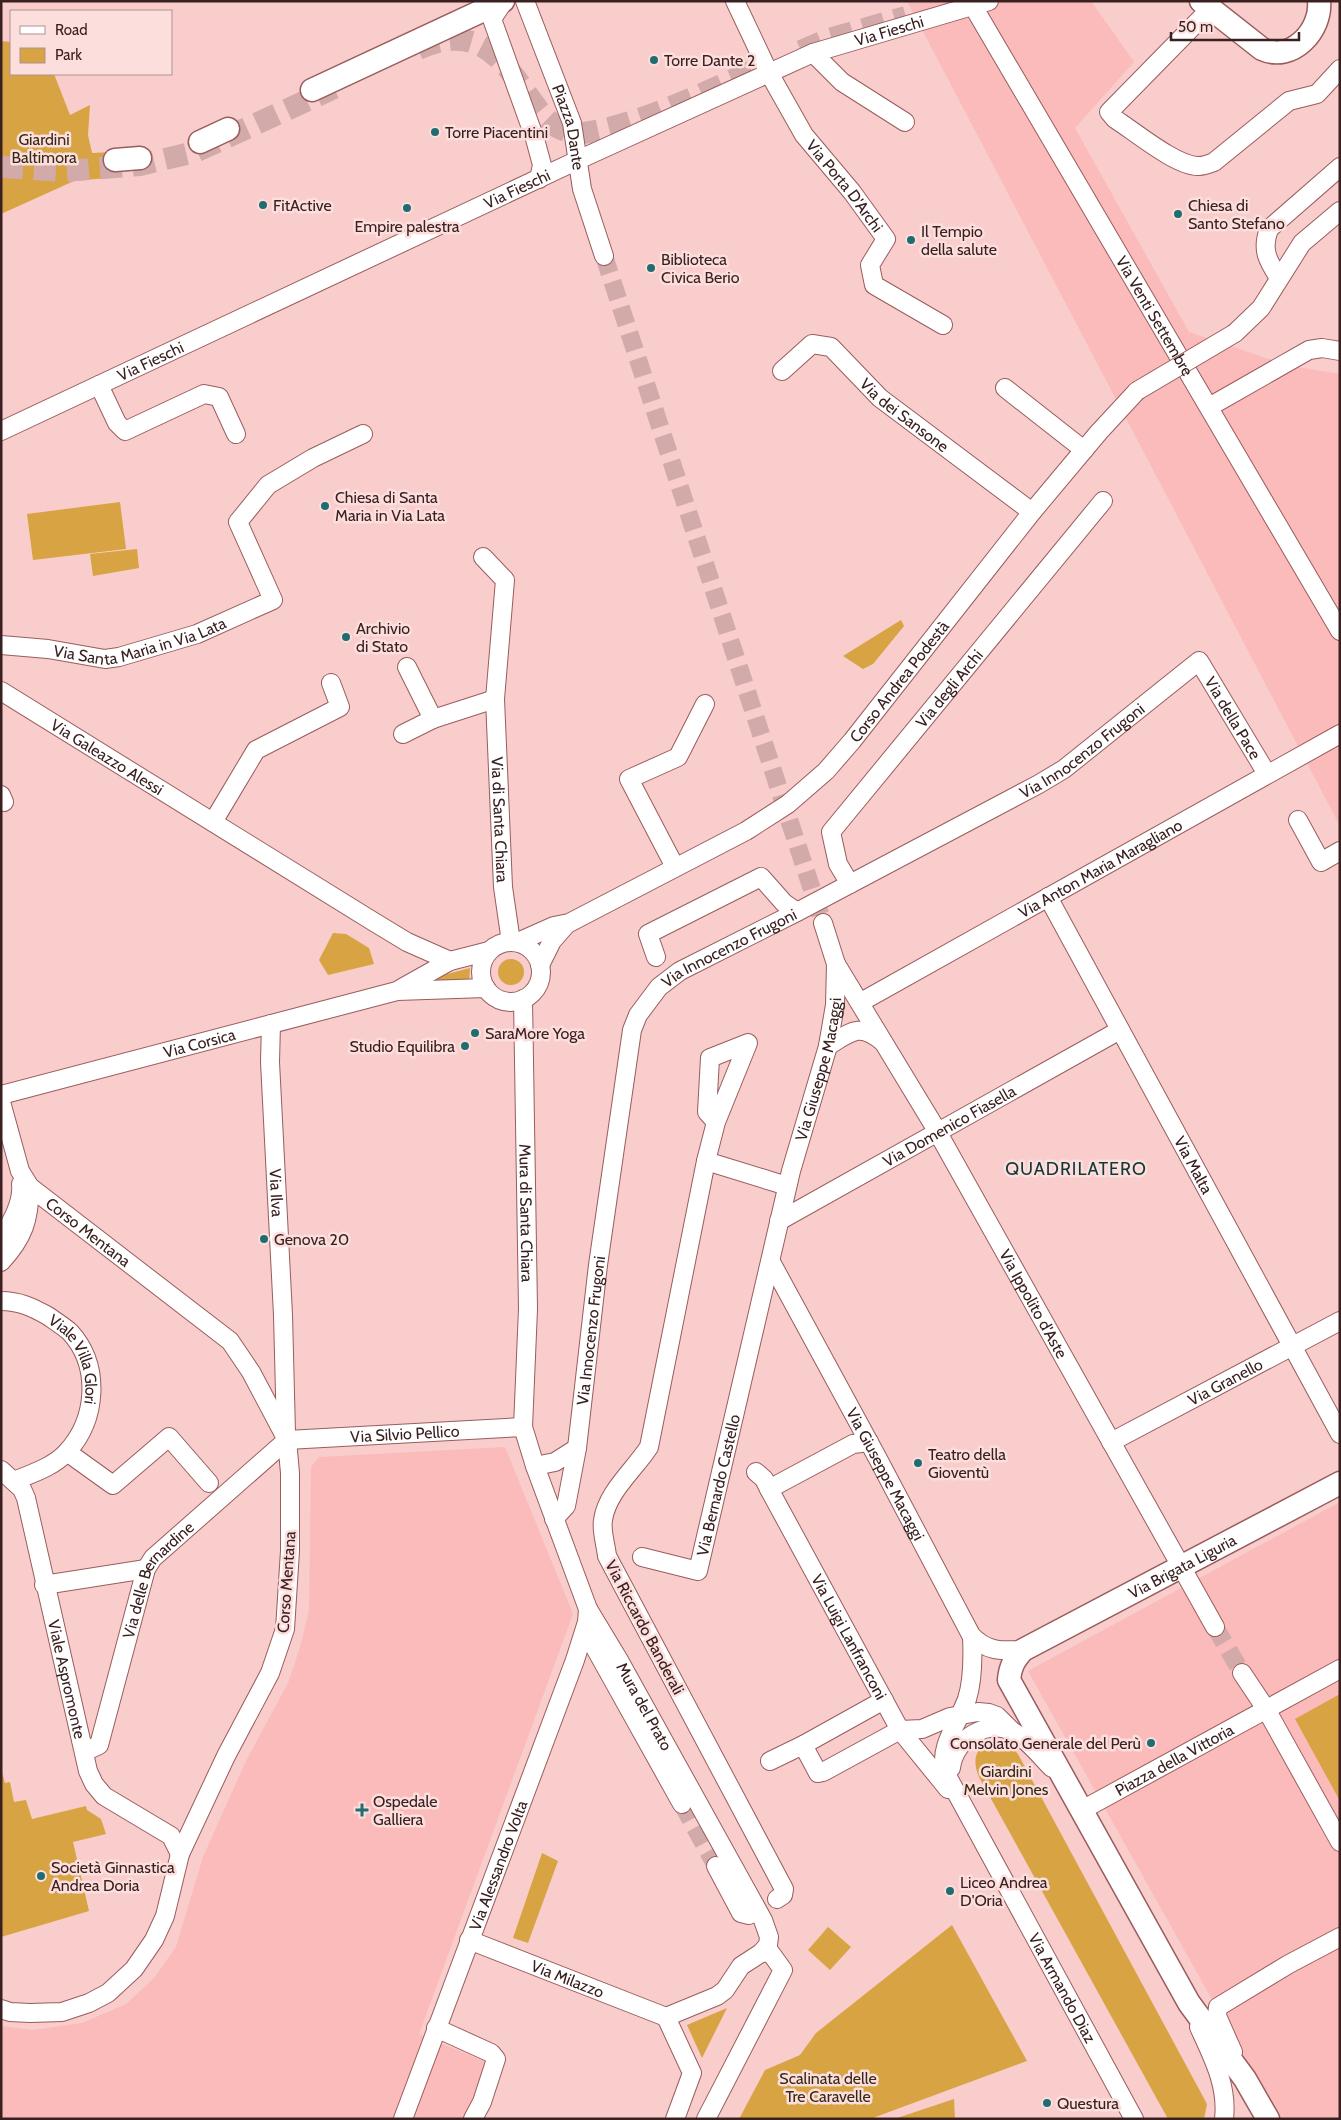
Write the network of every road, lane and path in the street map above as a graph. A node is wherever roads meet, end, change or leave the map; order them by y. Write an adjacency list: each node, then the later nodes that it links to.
1 (503, 1): 10 (main road); 18 (street)
2 (525, 1): 16 (street, Piazza Dante)
3 (735, 1): 9 (street)
4 (1318, 1): 6 (main road)
5 (978, 3): 7 (street, Via Fieschi); 27 (street, Via Venti Settembre)
6 (1206, 5): 8 (street)
7 (813, 53): 9 (street, Via Fieschi); 11 (street)
8 (1340, 69)
9 (769, 73): 16 (street, Via Fieschi); 22 (street, Via Porta D'Archi)
10 (312, 90)
11 (905, 122)
12 (228, 129): 13 (main road)
13 (200, 142)
14 (140, 158): 15 (main road)
15 (115, 160)
16 (578, 160): 18 (street, Via Fieschi); 20 (street, Piazza Dante)
17 (1340, 167): 21 (street)
18 (539, 179): 25 (street, Via Fieschi)
19 (1340, 211): 21 (street, Corso Andrea Podestà)
20 (604, 256)
21 (1279, 278): 31 (street, Corso Andrea Podestà, bridge)
22 (943, 325)
23 (1340, 351): 27 (street)
24 (782, 371): 33 (street, Via dei Sansone)
25 (99, 385): 28 (street, Via Fieschi); 29 (street, Via Fieschi)
26 (1005, 388): 31 (street)
27 (1209, 407): 35 (street, Via Venti Settembre)
28 (1, 431)
29 (236, 434)
30 (364, 434): 36 (street, Via Santa Maria in Via Lata)
31 (1084, 450): 33 (street, Corso Andrea Podestà)
32 (1103, 501): 51 (street, Via degli Archi)
33 (1032, 512): 50 (street, Corso Andrea Podestà)
34 (483, 557): 41 (street, Via di Santa Chiara)
35 (1340, 631)
36 (1, 645)
37 (1199, 661): 46 (street, Via della Pace); 51 (street, Via Innocenzo Frugoni)
38 (406, 667): 43 (street)
39 (331, 683): 48 (street)
40 (1, 691): 48 (street, Via Galeazzo Alessi)
41 (495, 699): 43 (street); 56 (street, Via di Santa Chiara)
42 (704, 704): 50 (street)
43 (432, 719): 44 (street)
44 (403, 734)
45 (1340, 734): 46 (street, Via Anton Maria Maragliano)
46 (1267, 774): 52 (street, Via Anton Maria Maragliano)
47 (1298, 820): 49 (street)
48 (213, 822): 59 (street, Via Galeazzo Alessi)
49 (1340, 851)
50 (675, 867): 55 (street, Corso Andrea Podestà)
51 (850, 884): 53 (street, Via Innocenzo Frugoni)
52 (1048, 897): 65 (street, Via Anton Maria Maragliano); 67 (street, Via Malta)
53 (797, 912): 58 (street); 96 (street, Via Innocenzo Frugoni)
54 (823, 923): 60 (street, Via Ippolito d'Aste)
55 (566, 925): 56 (street, Corso Andrea Podestà); 61 (street, Corso Andrea Podestà)
56 (515, 942): 57 (street); 61 (street)
57 (489, 951): 59 (street); 62 (street)
58 (656, 957)
59 (450, 960): 63 (street)
60 (836, 964): 65 (street, Via Ippolito d'Aste); 69 (street, Via Giuseppe Macaggi)
61 (540, 966): 64 (street)
62 (486, 988): 63 (street); 64 (street)
63 (397, 991): 66 (street, Via Corsica)
64 (523, 999): 91 (street, Mura di Santa Chiara)
65 (861, 1002): 68 (street, Via Ippolito d'Aste)
66 (271, 1024): 70 (street, Via Corsica); 89 (street, Via Ilva)
67 (1120, 1030): 73 (street, Via Domenico Fiasella); 88 (street, Via Malta)
68 (886, 1043): 69 (street, Via Ippolito d'Aste); 73 (street, Via Ippolito d'Aste)
69 (828, 1046): 77 (street, Via Giuseppe Macaggi)
70 (1, 1095)
71 (1, 1102): 74 (street)
72 (716, 1122): 75 (street)
73 (938, 1132): 79 (street, Via Domenico Fiasella); 95 (street, Via Ippolito d'Aste)
74 (8, 1156): 76 (street)
75 (706, 1161): 77 (street); 131 (street, Via Riccardo Banderali)
76 (20, 1170): 78 (street); 80 (street)
77 (788, 1186): 79 (street, Via Giuseppe Macaggi)
78 (30, 1188): 81 (street); 90 (street, Corso Mentana)
79 (779, 1221): 82 (street, Via Giuseppe Macaggi)
80 (1, 1239)
81 (1, 1262)
82 (770, 1262): 84 (street, Via Giuseppe Macaggi); 85 (street, Via Giuseppe Macaggi)
83 (1, 1300): 97 (street, Viale Villa Glori)
84 (797, 1312): 85 (street); 94 (street, Via Giuseppe Macaggi)
85 (756, 1318): 87 (street, Via Giuseppe Macaggi)
86 (1340, 1321): 88 (street, Via Granello)
87 (750, 1343): 105 (street, Via Bernardo Castello)
88 (1292, 1346): 92 (street, Via Malta); 95 (street, Via Granello)
89 (284, 1362): 90 (street); 93 (street, Via Ilva)
90 (257, 1385): 93 (street, Corso Mentana)
91 (523, 1427): 93 (street, Via Silvio Pellico); 98 (street, Mura del Prato)
92 (1340, 1434)
93 (287, 1440): 106 (street, Via delle Bernardine); 129 (street, Corso Mentana)
94 (869, 1442): 103 (street); 112 (street, Via Giuseppe Macaggi)
95 (1111, 1442): 107 (street, Via Ippolito d'Aste)
96 (577, 1448): 98 (street); 104 (street, Via Innocenzo Frugoni)
97 (67, 1452): 100 (street, Viale Villa Glori); 101 (street)
98 (535, 1466): 104 (street, Mura del Prato)
99 (756, 1472): 103 (street, Via Luigi Lanfranconi)
100 (8, 1476): 108 (street, Viale Aspromonte)
101 (209, 1483)
102 (1340, 1483): 107 (main road, Via Brigata Liguria)
103 (769, 1489): 116 (street, Via Luigi Lanfranconi)
104 (554, 1519): 109 (street, Mura del Prato)
105 (642, 1557)
106 (149, 1564): 108 (street); 122 (street, Via delle Bernardine)
107 (1180, 1566): 110 (street); 113 (main road, Via Brigata Liguria)
108 (50, 1581): 122 (street, Viale Aspromonte)
109 (588, 1609): 111 (street, Via Alessandro Volta); 135 (street, Mura del Prato)
110 (1215, 1627)
111 (584, 1630): 125 (street); 134 (street, Via Alessandro Volta)
112 (972, 1637): 113 (street, Via Brigata Liguria); 118 (street, Via Armando Diaz)
113 (1023, 1650): 124 (main road, Via Brigata Liguria)
114 (1340, 1669): 117 (street, Piazza della Vittoria)
115 (1242, 1673): 117 (street)
116 (887, 1705): 119 (street, Via Luigi Lanfranconi); 121 (street)
117 (1266, 1709): 127 (street, Piazza della Vittoria); 128 (street)
118 (959, 1715): 119 (street); 120 (street); 126 (street, Via Armando Diaz)
119 (900, 1730): 121 (street); 126 (street, Via Armando Diaz)
120 (1014, 1733): 124 (street); 126 (street, Via Armando Diaz)
121 (804, 1744): 123 (street)
122 (91, 1749): 129 (street, Viale Aspromonte)
123 (770, 1761)
124 (1065, 1781): 127 (main road)
125 (682, 1804)
126 (961, 1804): 145 (street, Via Armando Diaz)
127 (1082, 1810): 136 (main road)
128 (1340, 1842)
129 (180, 1854): 137 (street, Corso Mentana)
130 (716, 1866): 132 (street)
131 (777, 1899)
132 (749, 1915)
133 (1340, 1937): 140 (street)
134 (469, 1940): 138 (street, Via Milazzo); 139 (street, Via Alessandro Volta)
135 (761, 1953): 138 (street); 144 (street)
136 (1189, 2003): 140 (main road); 146 (street)
137 (1, 2009)
138 (666, 2017): 143 (street)
139 (436, 2028): 141 (street, Via Alessandro Volta); 142 (street)
140 (1245, 2080): 147 (main road)
141 (403, 2119)
142 (473, 2119)
143 (675, 2119)
144 (706, 2119)
145 (1134, 2119)
146 (1224, 2119)
147 (1268, 2119)

